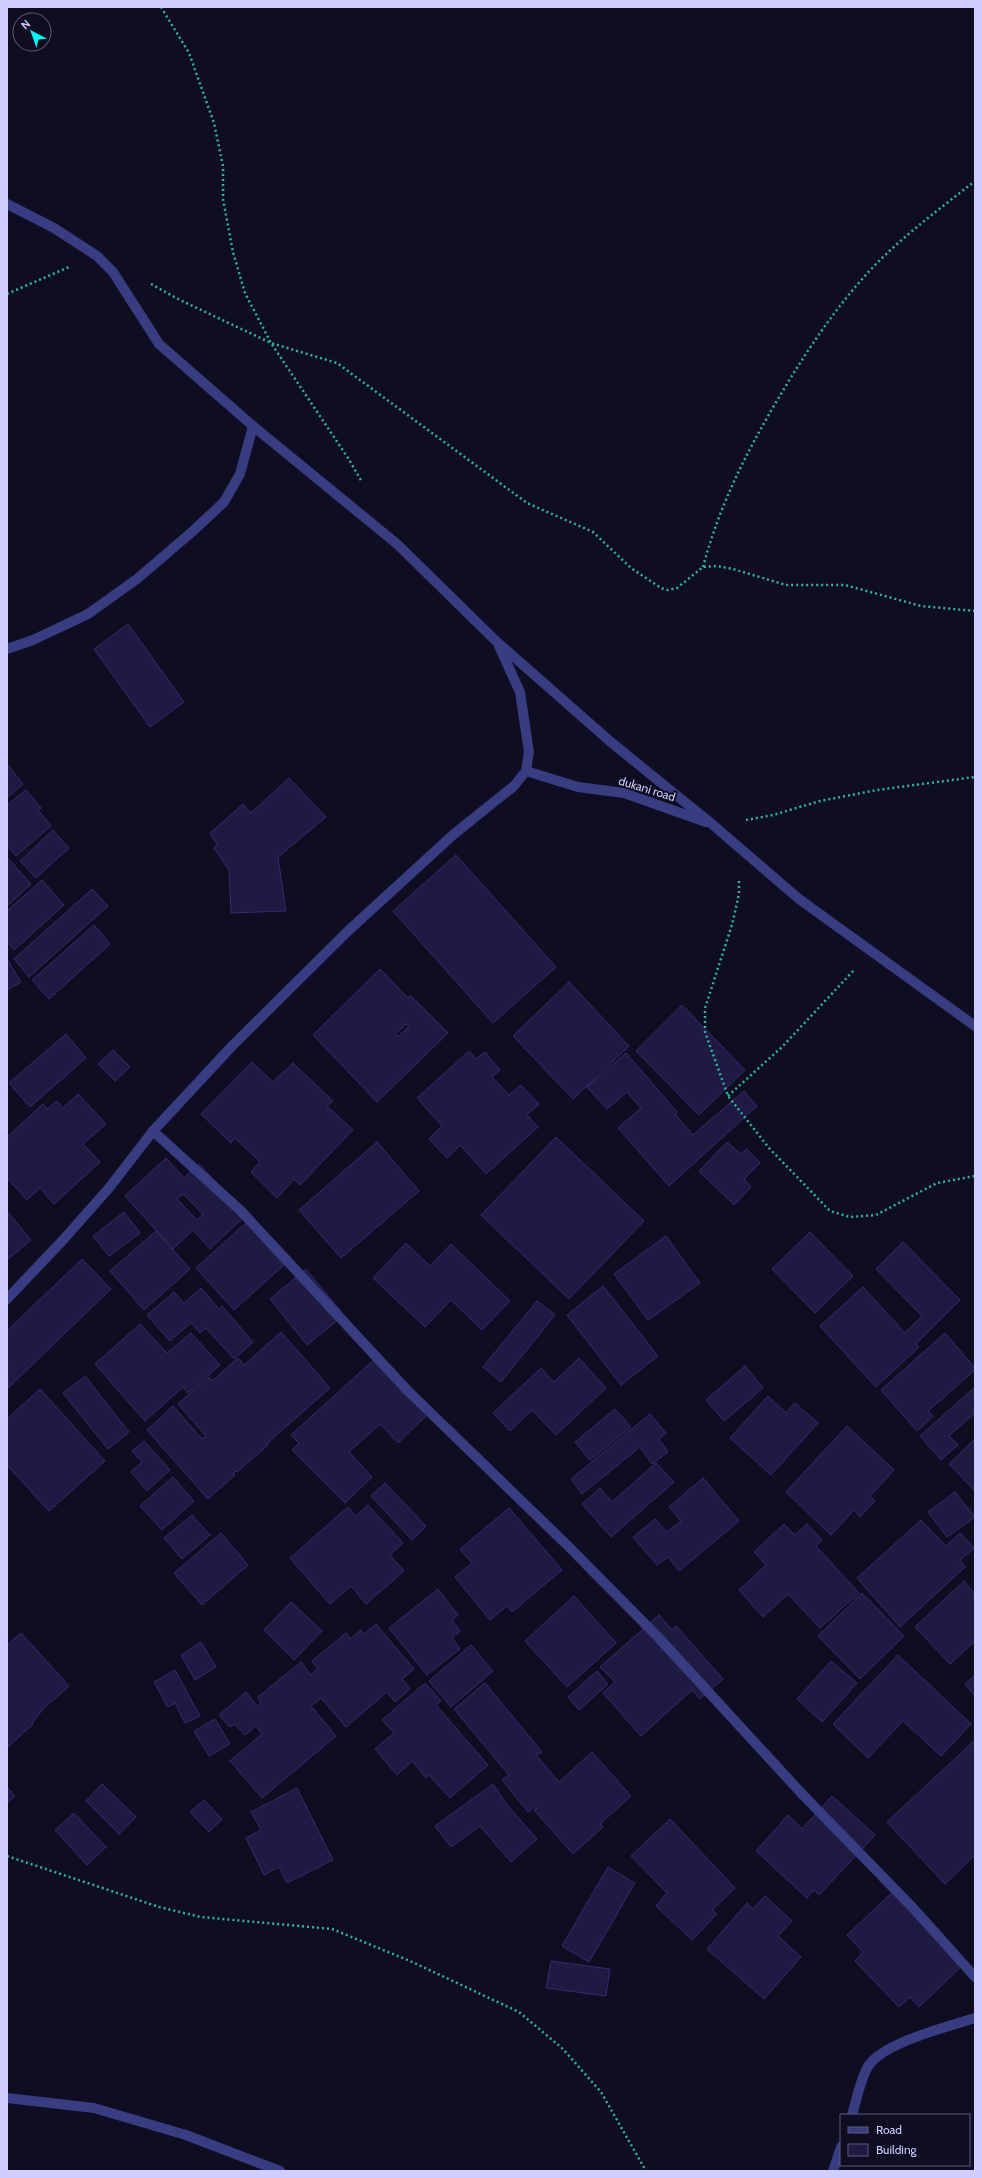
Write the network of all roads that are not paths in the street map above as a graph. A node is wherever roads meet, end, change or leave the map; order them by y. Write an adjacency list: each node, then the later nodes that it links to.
1 (7, 204): 2 (street)
2 (253, 426): 3 (street); 4 (street)
3 (497, 642): 5 (street); 6 (street)
4 (7, 649)
5 (526, 771): 6 (street, dukani road); 8 (street)
6 (713, 825): 7 (street)
7 (975, 1026)
8 (153, 1132): 9 (street); 10 (street)
9 (7, 1299)
10 (975, 1977)
11 (975, 2018): 13 (street)
12 (7, 2098): 15 (street)
13 (852, 2114)
14 (840, 2150): 16 (street)
15 (280, 2171)
16 (833, 2171)

